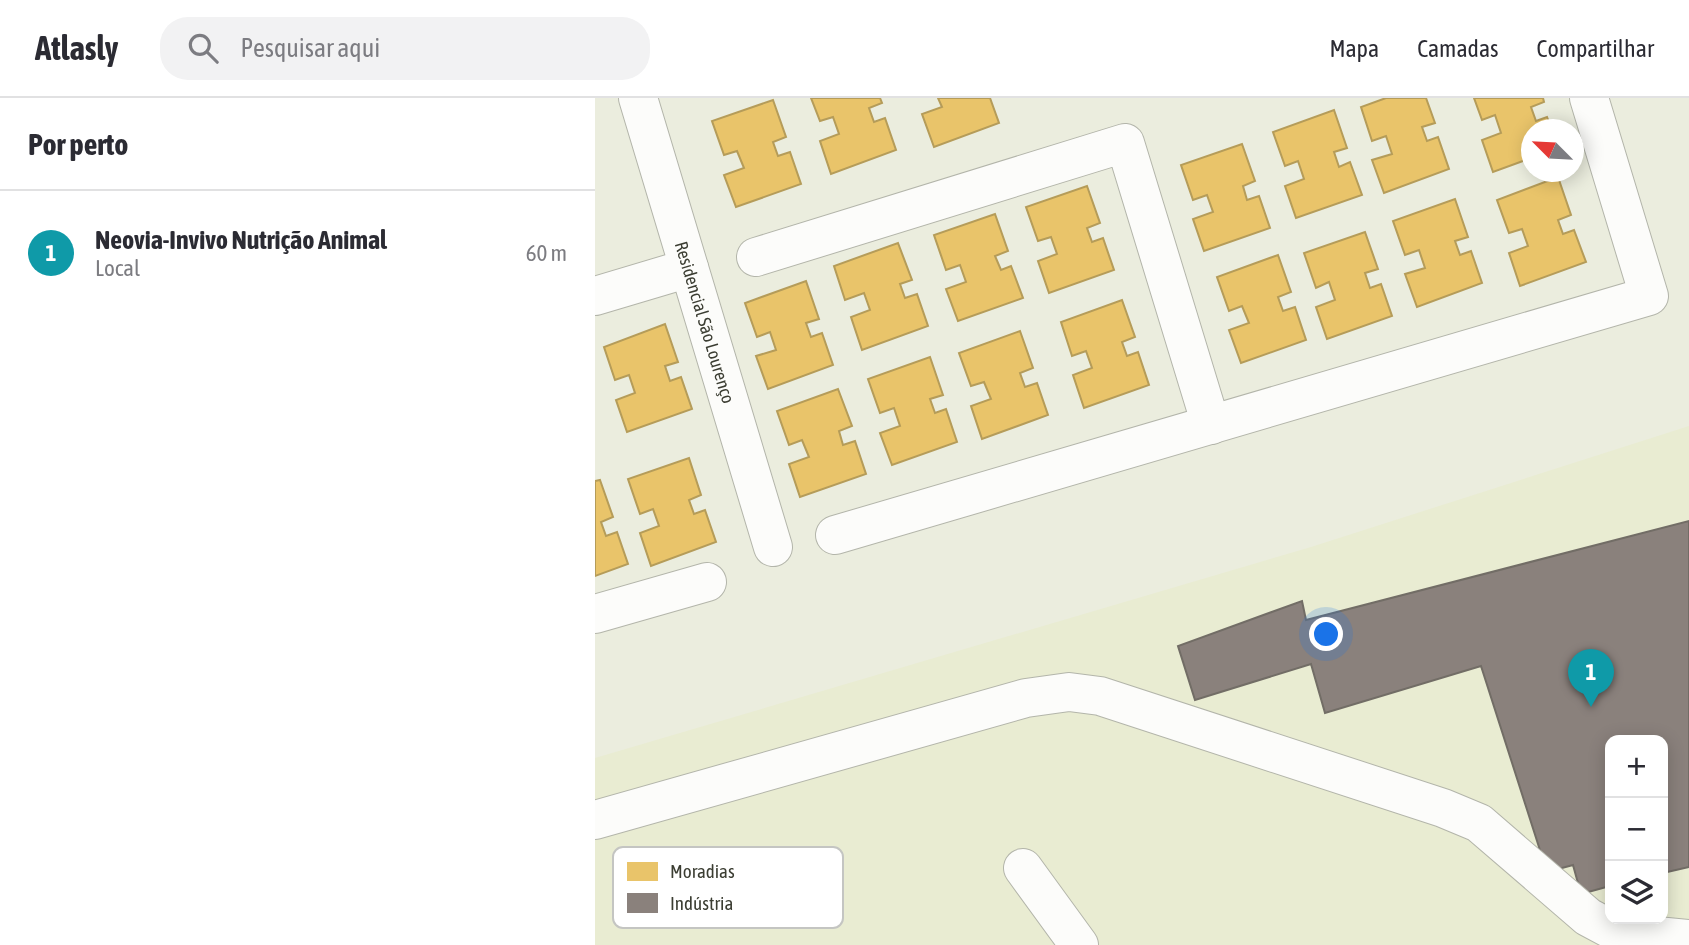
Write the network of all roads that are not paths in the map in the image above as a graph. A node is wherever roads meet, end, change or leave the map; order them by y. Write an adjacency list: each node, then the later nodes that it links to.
1 (638, 98): 4 (street, Residencial São Lourenço)
2 (1589, 98): 6 (street)
3 (756, 257): 6 (street)
4 (689, 268): 5 (street); 8 (street, Residencial São Lourenço)
5 (595, 296)
6 (1211, 425): 7 (street)
7 (835, 536)
8 (773, 547)
9 (707, 582): 10 (street)
10 (595, 614)
11 (595, 820): 13 (street)
12 (1023, 868): 14 (street)
13 (1689, 939)
14 (1079, 945)

